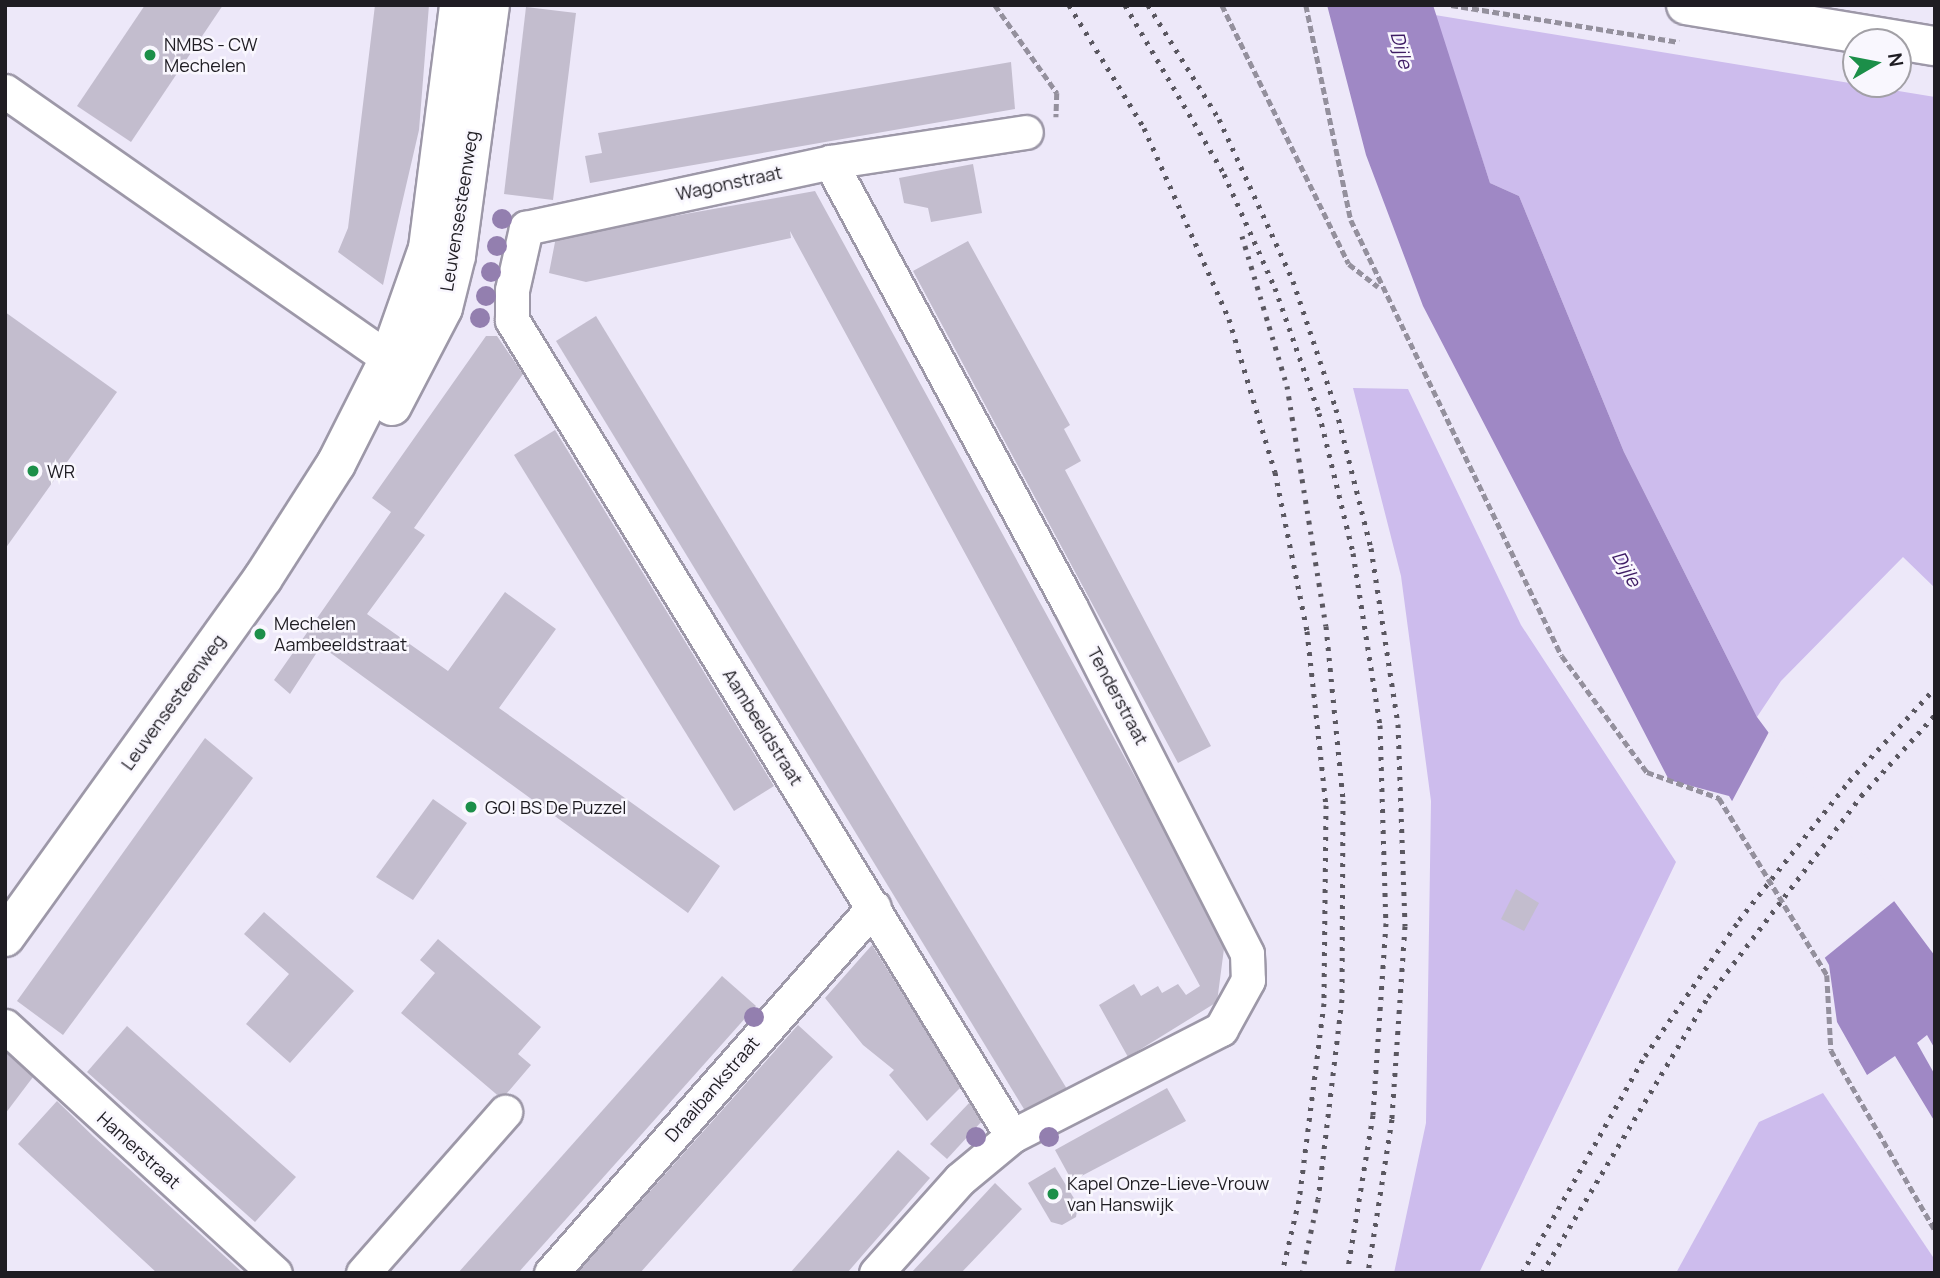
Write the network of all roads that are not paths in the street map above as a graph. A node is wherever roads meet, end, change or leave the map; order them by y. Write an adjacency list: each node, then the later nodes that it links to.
1 (459, 5): 9 (main road, Leuvensesteenweg)
2 (489, 5): 10 (main road, Leuvensesteenweg)
3 (1686, 5): 4 (main road)
4 (1935, 46)
5 (5, 90): 9 (street)
6 (1026, 132): 7 (street, Wagonstraat)
7 (830, 162): 8 (street, Wagonstraat); 15 (street, Tenderstraat)
8 (512, 320): 11 (street, Aambeeldstraat)
9 (390, 359): 10 (main road, Leuvensesteenweg)
10 (336, 464): 12 (main road, Leuvensesteenweg)
11 (874, 907): 15 (street, Aambeeldstraat); 18 (street, Draaibankstraat)
12 (5, 937)
13 (5, 1026): 16 (street, Hamerstraat)
14 (505, 1112): 17 (street)
15 (1012, 1136): 19 (street, Tenderstraat)
16 (275, 1273)
17 (363, 1273)
18 (551, 1273)
19 (876, 1273)

